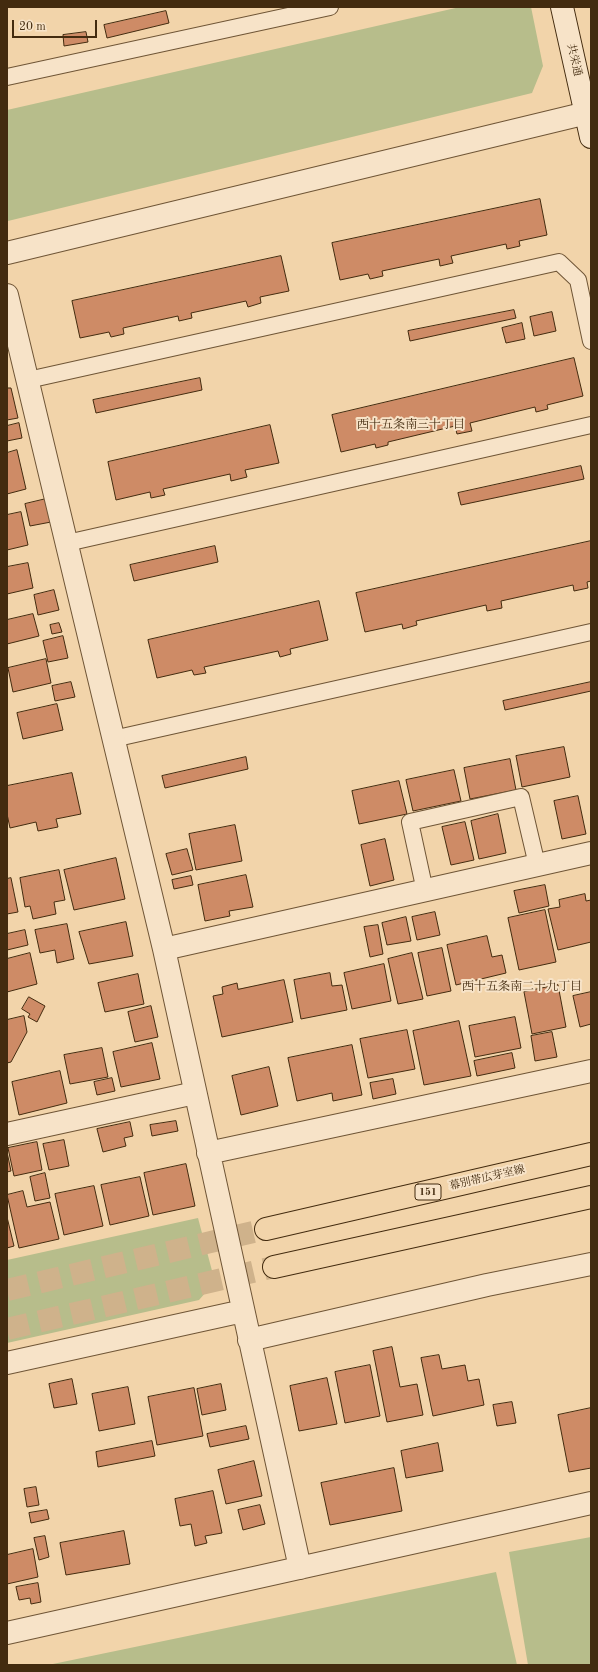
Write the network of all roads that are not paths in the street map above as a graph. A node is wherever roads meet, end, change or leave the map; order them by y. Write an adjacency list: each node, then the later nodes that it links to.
1 (330, 7): 3 (lane)
2 (562, 7): 4 (street, 共栄通)
3 (7, 78)
4 (588, 112): 5 (street, 共栄通); 6 (street)
5 (591, 137)
6 (7, 253)
7 (7, 295): 9 (street)
8 (591, 341): 9 (lane)
9 (28, 380): 11 (street)
10 (591, 426): 11 (lane)
11 (67, 543): 13 (street)
12 (591, 632): 13 (lane)
13 (113, 739): 17 (street)
14 (591, 853): 15 (street)
15 (537, 866): 16 (street); 16 (lane)
16 (425, 891): 17 (street)
17 (164, 949): 19 (street)
18 (591, 1071): 21 (street)
19 (195, 1093): 20 (street); 21 (street)
20 (7, 1134)
21 (208, 1153): 27 (street)
22 (591, 1154): 24 (main road, 幕別帯広芽室線 / 151)
23 (591, 1197): 26 (main road)
24 (266, 1229)
25 (591, 1264): 28 (street)
26 (274, 1267)
27 (243, 1311): 28 (street); 29 (street)
28 (249, 1340): 31 (street)
29 (7, 1363)
30 (591, 1503): 31 (street)
31 (300, 1568): 32 (street)
32 (7, 1633)

